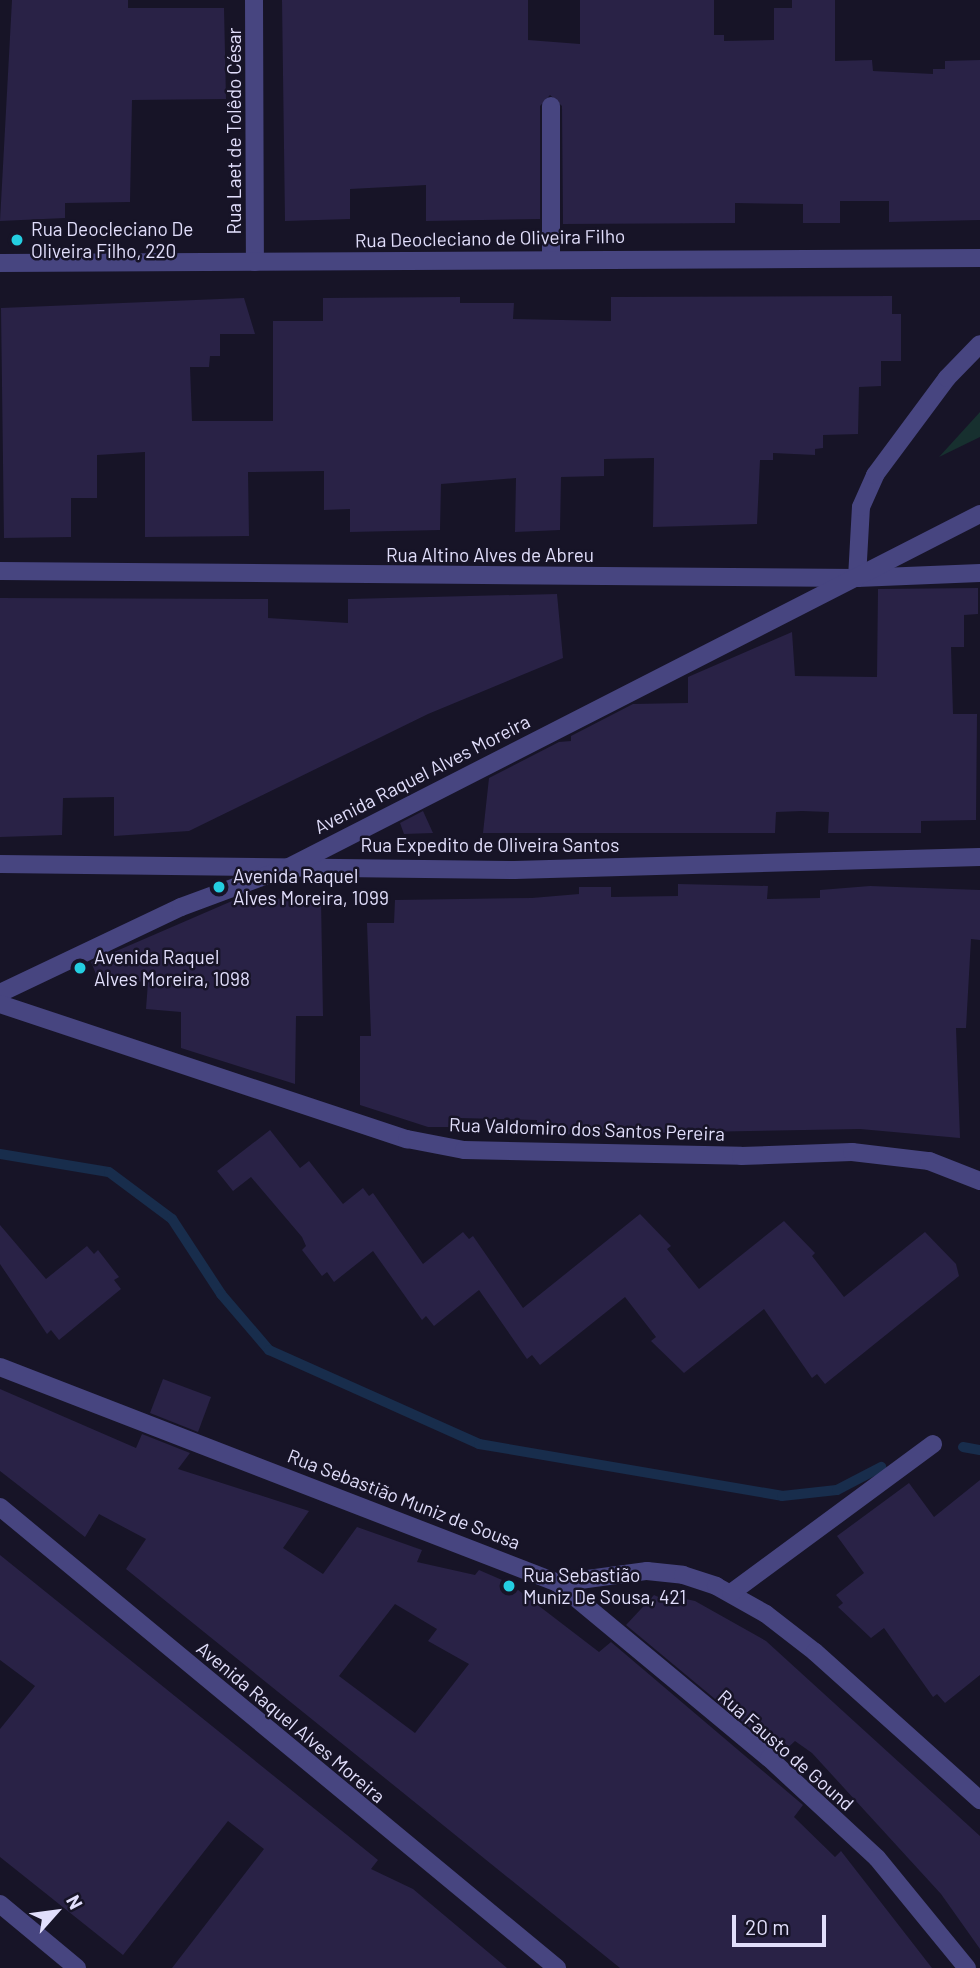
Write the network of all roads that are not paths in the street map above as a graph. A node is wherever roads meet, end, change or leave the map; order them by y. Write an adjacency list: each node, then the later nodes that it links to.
1 (254, 0): 6 (street, Rua Laet de Tolêdo César)
2 (551, 106): 3 (street)
3 (551, 257): 4 (street, Rua Deocleciano de Oliveira Filho); 6 (street, Rua Deocleciano de Oliveira Filho)
4 (980, 258)
5 (0, 262): 6 (street, Rua Deocleciano de Oliveira Filho)
6 (255, 262)
7 (980, 344): 11 (street)
8 (980, 514): 11 (street, Avenida Raquel Alves Moreira)
9 (0, 571): 11 (street, Rua Altino Alves de Abreu)
10 (980, 573): 11 (street, Rua Altino Alves de Abreu)
11 (857, 578): 14 (street, Avenida Raquel Alves Moreira)
12 (980, 857): 14 (street, Rua Expedito de Oliveira Santos)
13 (0, 864): 14 (street, Rua Expedito de Oliveira Santos)
14 (289, 867): 15 (street, Avenida Raquel Alves Moreira)
15 (0, 993)
16 (0, 1004): 17 (street, Rua Valdomiro dos Santos Pereira)
17 (980, 1181)
18 (0, 1367): 21 (street, Rua Sebastião Muniz de Sousa)
19 (933, 1444): 22 (street)
20 (0, 1507): 26 (street, Avenida Raquel Alves Moreira)
21 (558, 1583): 22 (street, Rua Sebastião Muniz de Sousa); 27 (street, Rua Fausto de Gound)
22 (731, 1593): 23 (street, Rua Sebastião Muniz de Sousa)
23 (980, 1800)
24 (0, 1905): 25 (street)
25 (77, 1968)
26 (557, 1968)
27 (967, 1968)

